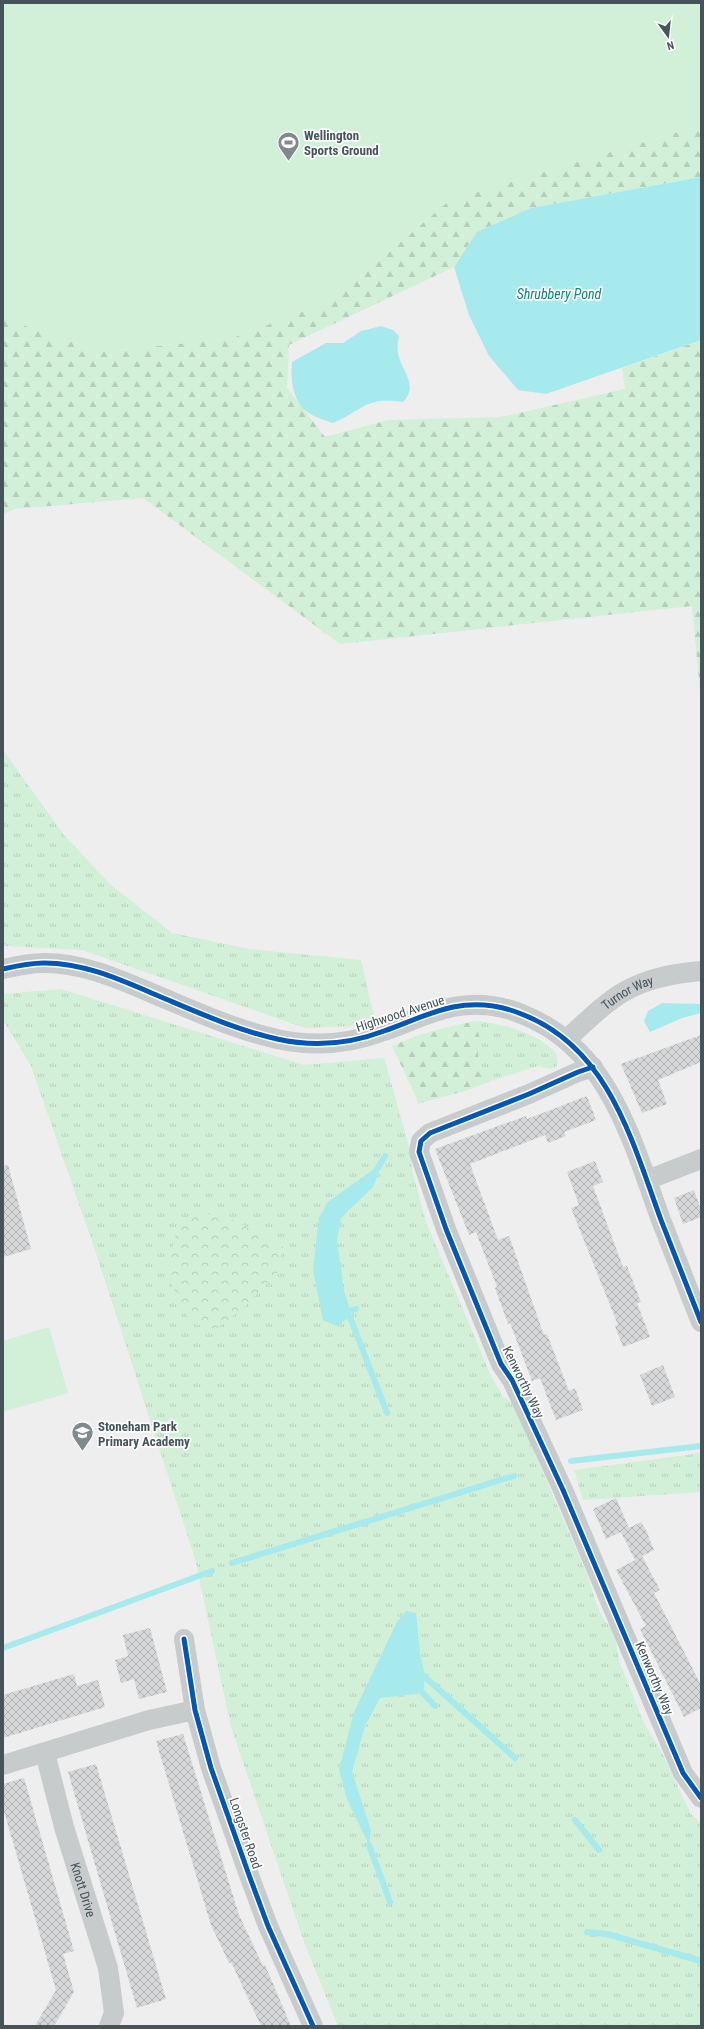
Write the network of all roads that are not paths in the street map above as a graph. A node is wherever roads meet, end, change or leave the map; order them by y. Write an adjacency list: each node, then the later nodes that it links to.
1 (3, 969): 3 (street, Highwood Avenue)
2 (701, 971): 3 (street, Turnor Way)
3 (567, 1040): 4 (street, Highwood Avenue)
4 (593, 1067): 6 (street, Highwood Avenue); 12 (street, Kenworthy Way)
5 (701, 1159): 6 (street)
6 (647, 1180): 7 (street, Highwood Avenue)
7 (701, 1322)
8 (184, 1639): 9 (street, Longster Road)
9 (195, 1710): 10 (street); 14 (street, Longster Road)
10 (45, 1752): 11 (street); 13 (street, Knott Drive)
11 (3, 1764)
12 (701, 1798)
13 (109, 2026)
14 (313, 2026)

